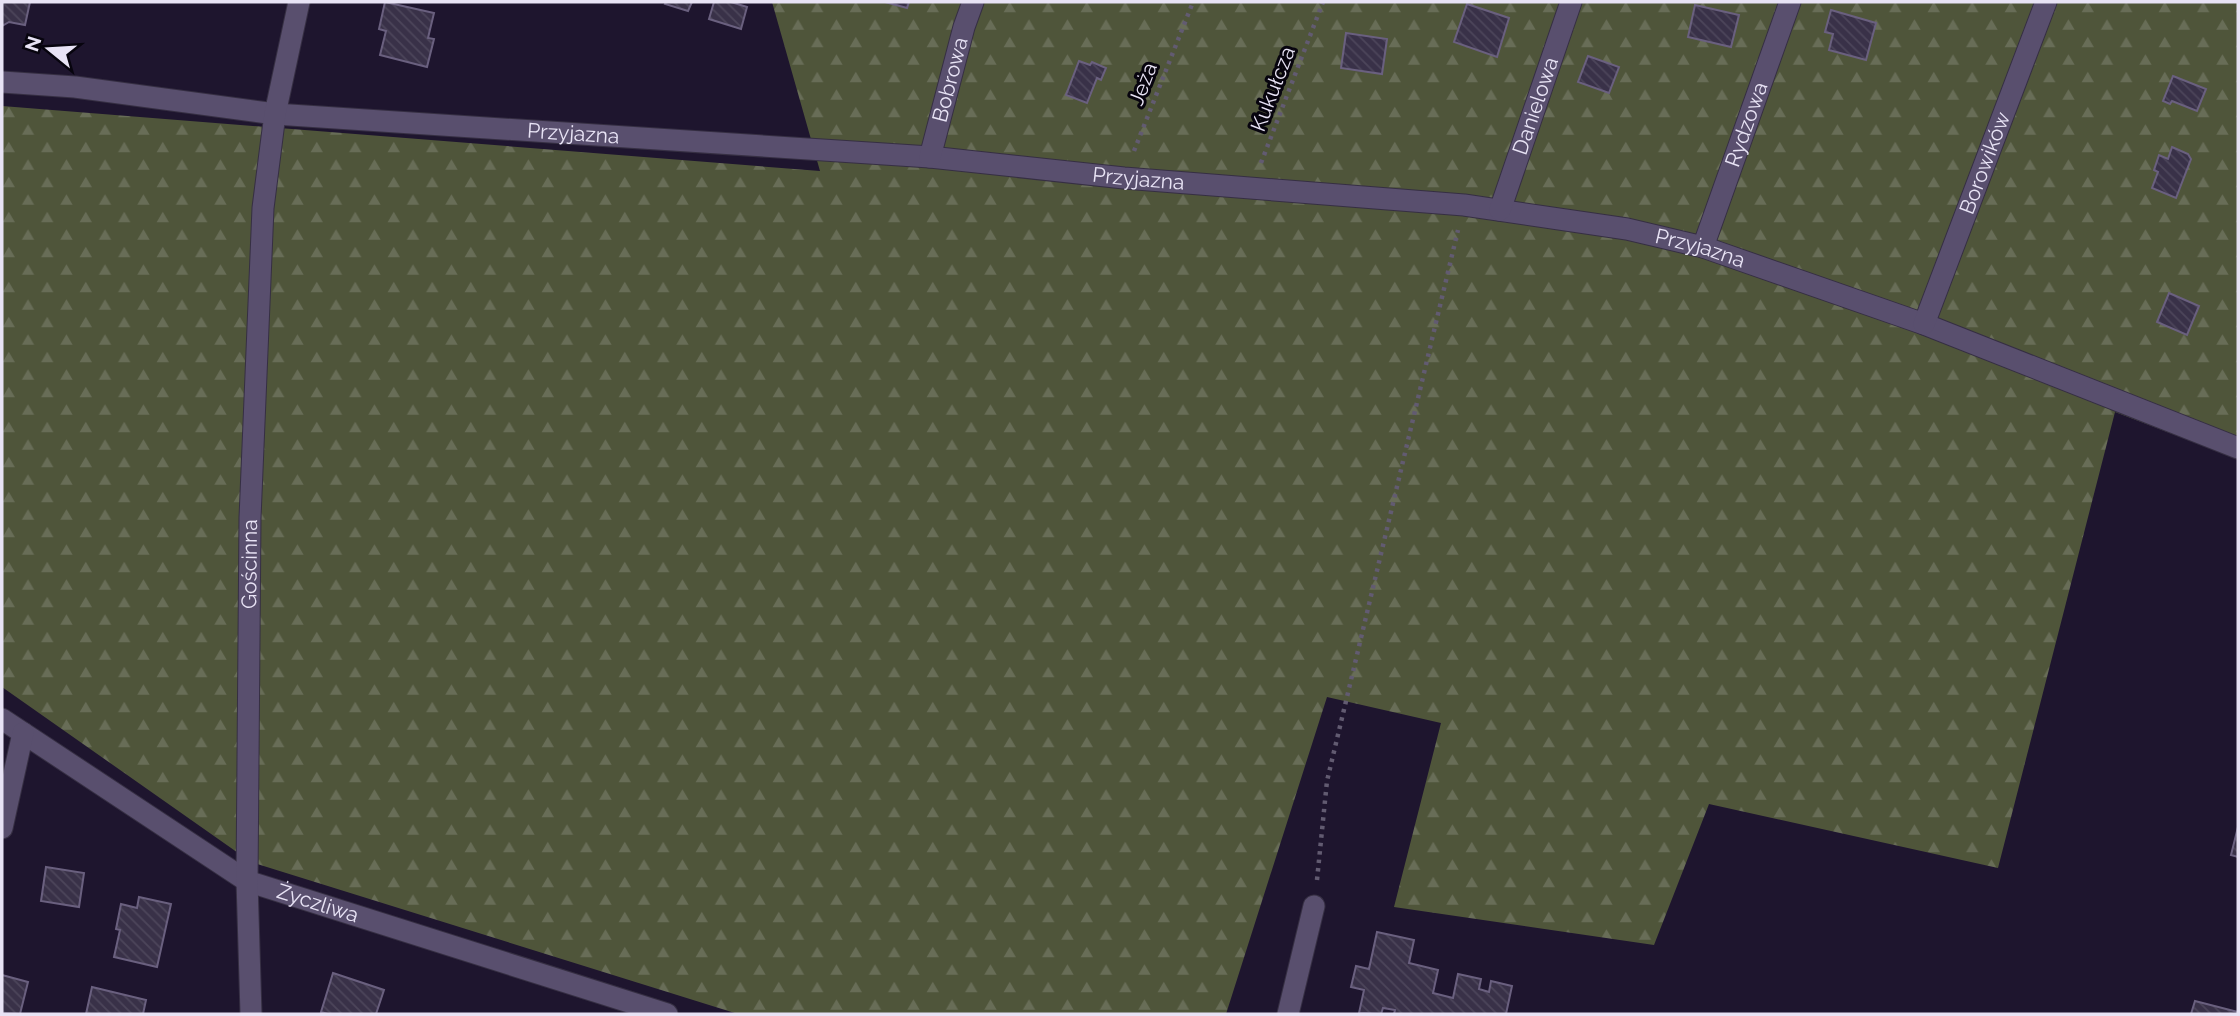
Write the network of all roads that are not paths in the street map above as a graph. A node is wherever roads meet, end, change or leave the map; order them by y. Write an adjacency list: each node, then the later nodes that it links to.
1 (299, 2): 7 (street, Gościnna)
2 (973, 2): 8 (street, Bobrowa)
3 (1571, 2): 9 (street, Danielowa)
4 (1790, 2): 10 (street, Rydzowa)
5 (2046, 2): 11 (street, Borowików)
6 (2, 82): 7 (street, Przyjazna)
7 (275, 114): 8 (street, Przyjazna); 16 (street, Gościnna)
8 (930, 157): 9 (street, Przyjazna)
9 (1500, 210): 10 (street, Przyjazna)
10 (1703, 247): 11 (street, Przyjazna)
11 (1924, 324): 12 (street, Przyjazna)
12 (2238, 448)
13 (2, 719): 14 (street, Życzliwa)
14 (23, 733): 15 (street); 16 (street, Życzliwa)
15 (2, 828)
16 (247, 881): 18 (street, Gościnna); 19 (street, Życzliwa)
17 (1314, 906): 20 (street)
18 (251, 1014)
19 (667, 1014)
20 (1288, 1014)

